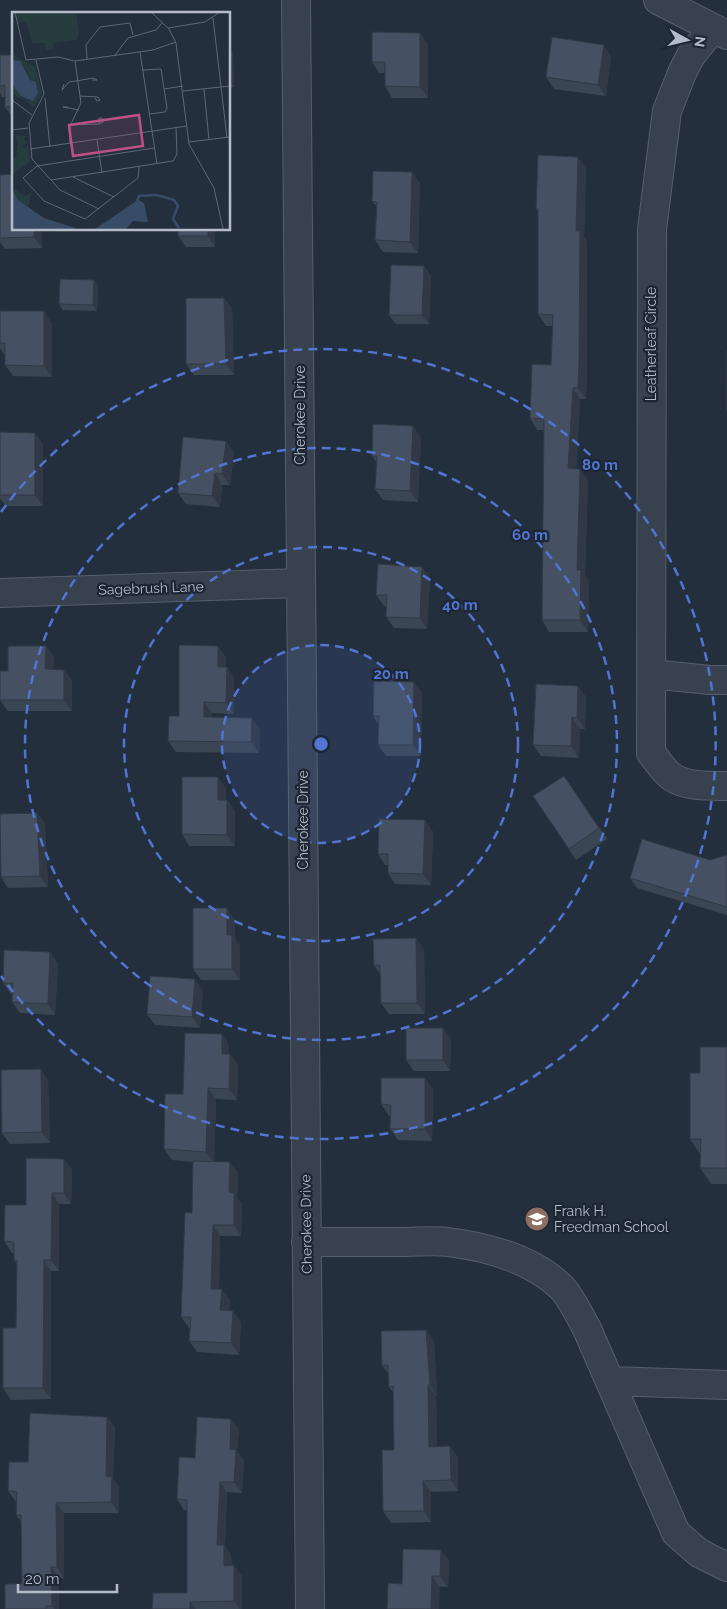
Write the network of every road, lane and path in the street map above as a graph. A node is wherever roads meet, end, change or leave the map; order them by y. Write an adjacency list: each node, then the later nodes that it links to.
1 (296, 0): 4 (street, Cherokee Drive)
2 (658, 0): 3 (street)
3 (720, 31): 6 (street, Leatherleaf Circle)
4 (301, 583): 5 (street, Sagebrush Lane); 9 (street, Cherokee Drive)
5 (0, 593)
6 (651, 674): 7 (street); 8 (street, Leatherleaf Circle)
7 (727, 680)
8 (727, 786)
9 (306, 1242): 10 (street); 13 (street, Cherokee Drive)
10 (610, 1381): 11 (street); 12 (street)
11 (727, 1385)
12 (727, 1567)
13 (310, 1609)

